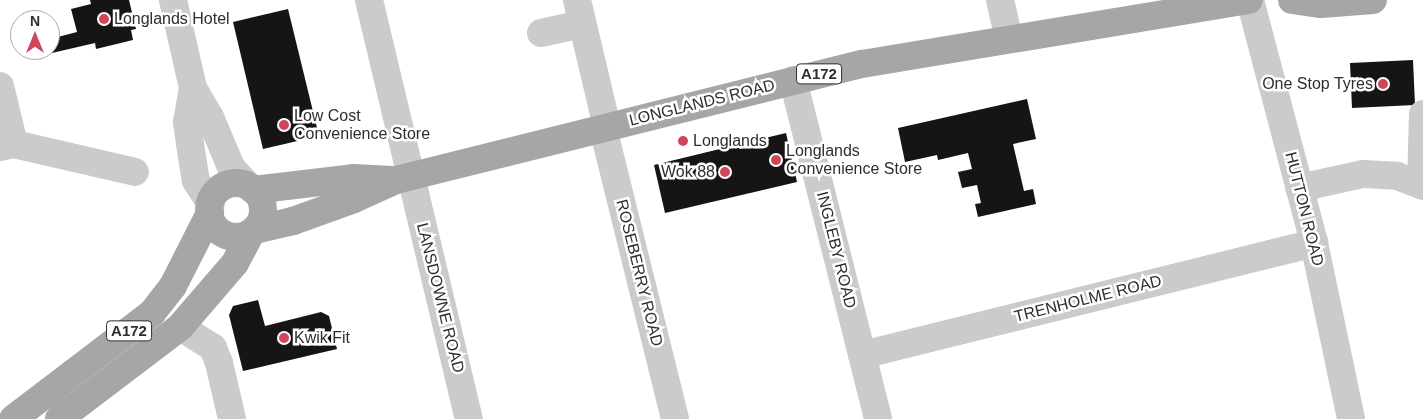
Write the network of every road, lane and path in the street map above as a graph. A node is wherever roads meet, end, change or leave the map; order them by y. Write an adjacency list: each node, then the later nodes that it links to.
1 (173, 0): 12 (street)
2 (369, 0): 17 (street, LANSDOWNE ROAD)
3 (1000, 0): 9 (street)
4 (1249, 0): 9 (main road, LONGLANDS ROAD / A172); 20 (street, HUTTON ROAD)
5 (1292, 0): 6 (main road)
6 (1373, 0)
7 (581, 6): 8 (street); 14 (street, ROSEBERRY ROAD)
8 (541, 32)
9 (1009, 39): 10 (main road, LONGLANDS ROAD / A172)
10 (793, 80): 14 (main road, LONGLANDS ROAD / A172); 25 (street, INGLEBY ROAD)
11 (0, 86): 15 (street)
12 (193, 88): 19 (street); 21 (street)
13 (1423, 114): 18 (street)
14 (605, 127): 17 (main road, LONGLANDS ROAD / A172); 30 (street, ROSEBERRY ROAD)
15 (7, 145): 16 (street)
16 (135, 172)
17 (403, 178): 19 (main road, LONGLANDS ROAD / A172); 22 (main road, LONGLANDS ROAD / A172); 29 (street, LANSDOWNE ROAD)
18 (1422, 185): 20 (street)
19 (250, 188): 21 (main road); 22 (main road)
20 (1299, 188): 23 (street, HUTTON ROAD)
21 (210, 208): 22 (main road); 26 (main road, A172)
22 (253, 232): 24 (main road, A172)
23 (1314, 244): 25 (street, TRENHOLME ROAD); 32 (street, HUTTON ROAD)
24 (180, 327): 27 (main road, A172); 28 (street)
25 (862, 355): 31 (street, INGLEBY ROAD)
26 (13, 419)
27 (60, 419)
28 (232, 419)
29 (469, 419)
30 (675, 419)
31 (878, 419)
32 (1352, 419)

